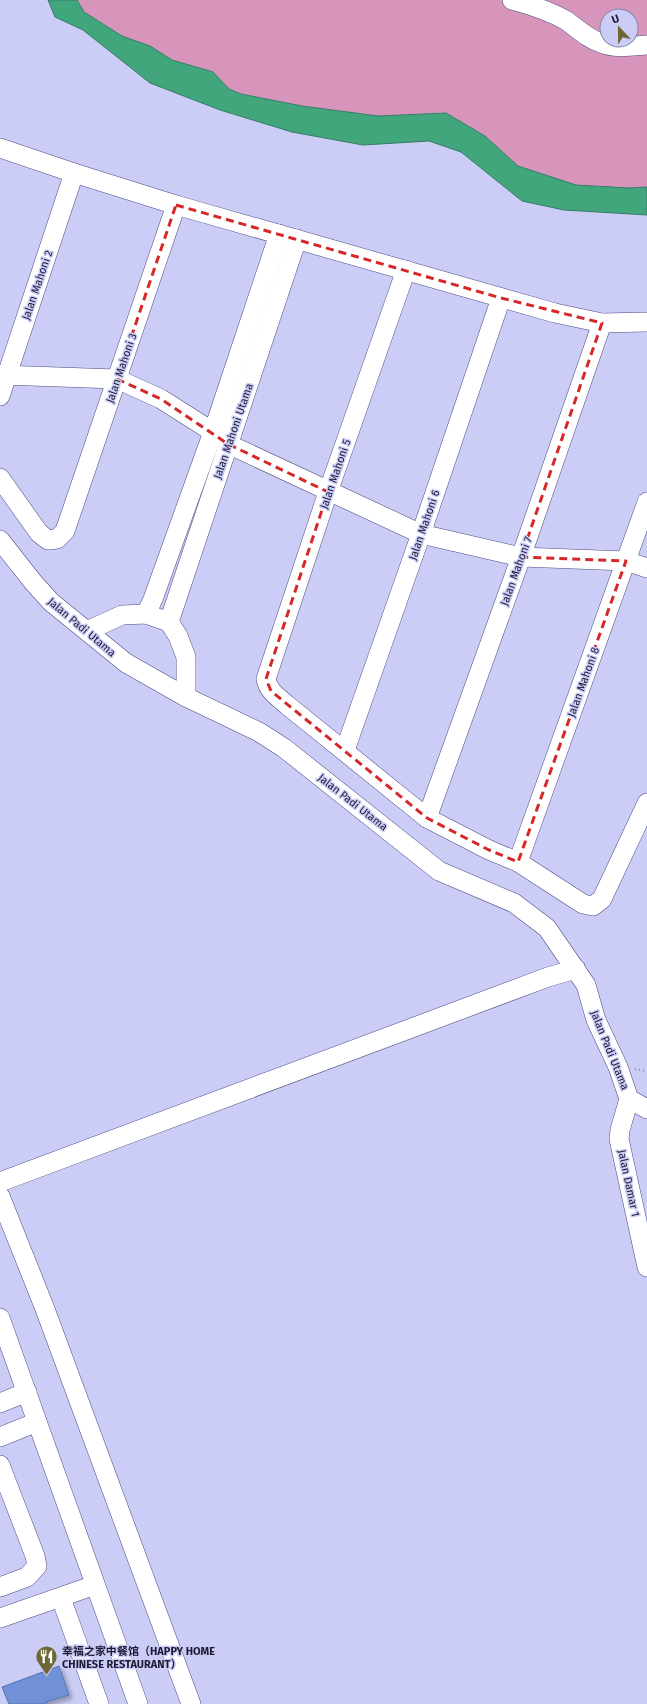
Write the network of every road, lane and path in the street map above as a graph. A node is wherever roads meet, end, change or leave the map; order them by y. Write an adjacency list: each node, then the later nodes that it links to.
1 (512, 0): 2 (street)
2 (647, 45)
3 (0, 148): 4 (street)
4 (74, 173): 5 (street); 12 (street, Jalan Mahoni 2)
5 (176, 204): 6 (street); 13 (street, Jalan Mahoni 3)
6 (279, 234): 7 (street); 15 (street, Jalan Mahoni Utama)
7 (298, 239): 8 (street); 16 (street, Jalan Mahoni Utama)
8 (406, 270): 9 (street); 18 (street, Jalan Mahoni 5)
9 (501, 298): 11 (street); 20 (street, Jalan Mahoni 6)
10 (647, 322): 11 (street)
11 (602, 323): 22 (street, Jalan Mahoni 7)
12 (3, 375): 13 (street); 14 (street, Jalan Mahoni 2)
13 (117, 379): 15 (street); 17 (street, Jalan Mahoni 3)
14 (0, 396)
15 (213, 432): 16 (street); 25 (street, Jalan Mahoni Utama)
16 (228, 444): 18 (street); 26 (street, Jalan Mahoni Utama)
17 (0, 478)
18 (328, 492): 20 (street); 29 (street, Jalan Mahoni 5)
19 (647, 502): 23 (street, Jalan Mahoni 8)
20 (421, 534): 22 (street); 29 (street, Jalan Mahoni 6)
21 (0, 540): 27 (street, Jalan Padi Utama)
22 (521, 557): 23 (street); 31 (street, Jalan Mahoni 7)
23 (626, 561): 24 (street); 32 (street, Jalan Mahoni 8)
24 (647, 568)
25 (146, 614): 26 (street); 27 (street)
26 (169, 622): 28 (street)
27 (87, 631): 28 (street, Jalan Padi Utama)
28 (186, 696): 33 (street, Jalan Padi Utama)
29 (345, 750): 31 (street)
30 (647, 803): 32 (street)
31 (427, 818): 32 (street)
32 (518, 862)
33 (576, 969): 34 (street, Jalan Padi Utama); 36 (street)
34 (629, 1099): 35 (street, Jalan Padi Utama); 38 (street, Jalan Damar 1)
35 (647, 1108)
36 (0, 1182)
37 (0, 1196): 51 (street)
38 (647, 1267)
39 (0, 1318): 40 (street)
40 (27, 1392): 41 (street); 42 (street)
41 (0, 1403)
42 (37, 1422): 43 (street); 45 (street)
43 (0, 1437)
44 (0, 1465): 46 (street)
45 (94, 1585): 47 (street); 50 (street)
46 (0, 1587)
47 (61, 1598): 48 (street); 49 (street)
48 (0, 1618)
49 (99, 1704)
50 (138, 1704)
51 (191, 1704)

